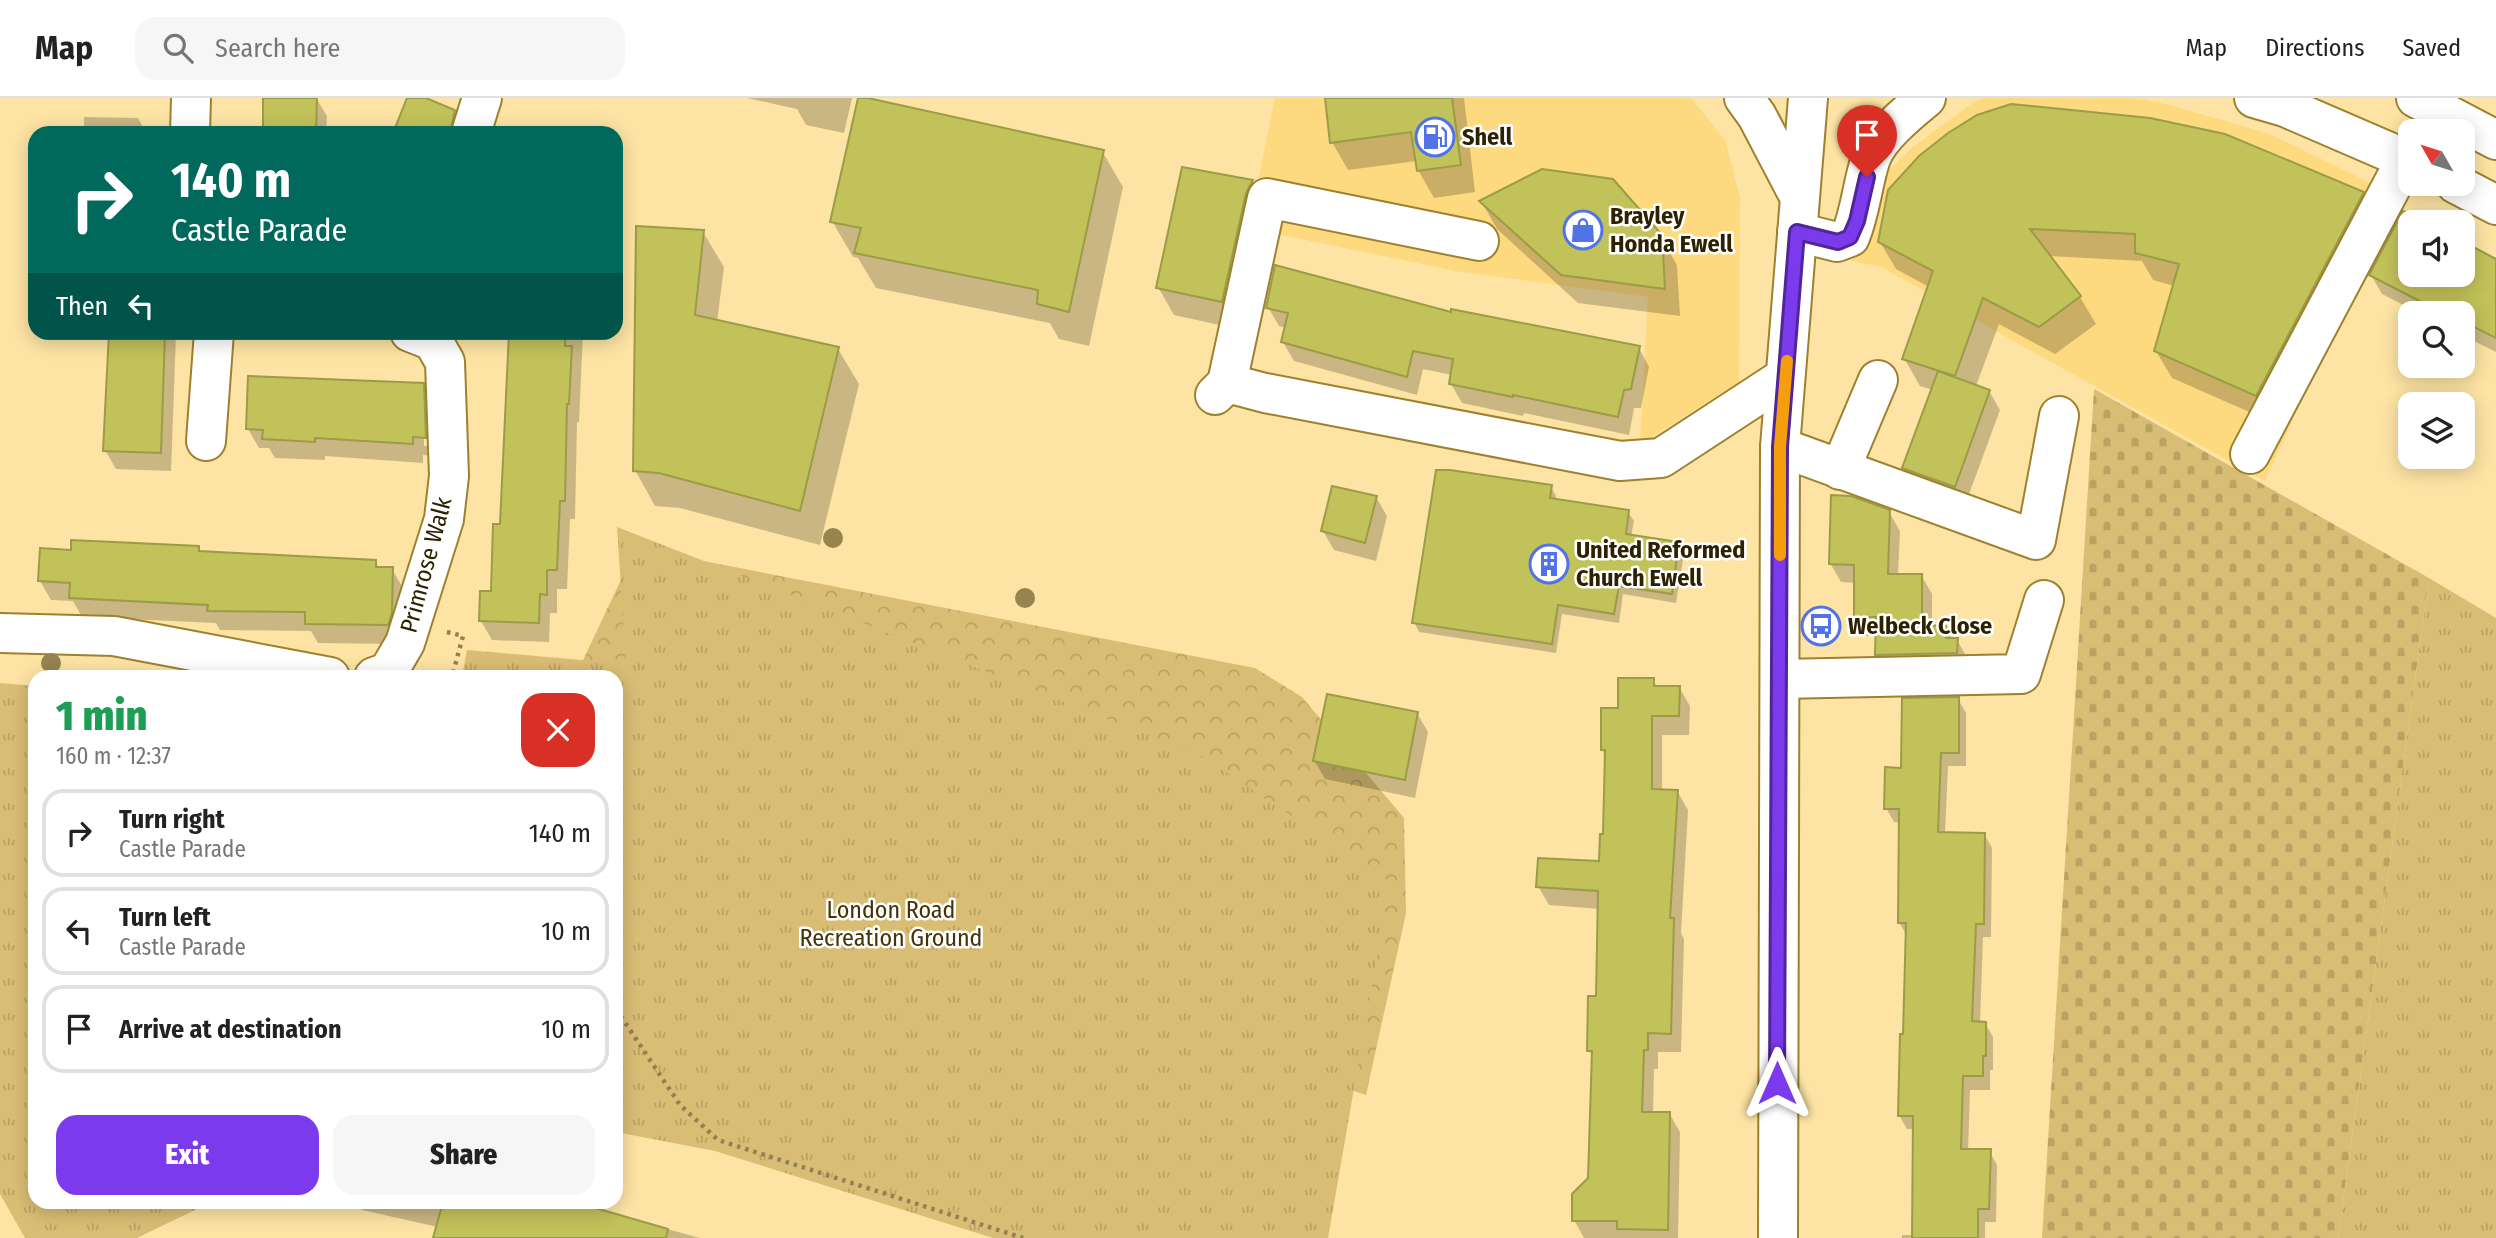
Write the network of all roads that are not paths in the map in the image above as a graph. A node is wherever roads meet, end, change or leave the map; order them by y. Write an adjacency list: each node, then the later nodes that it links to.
1 (191, 98): 8 (main road)
2 (482, 98): 9 (main road)
3 (1744, 98): 17 (main road)
4 (1808, 98): 17 (main road)
5 (1926, 98): 17 (main road)
6 (2254, 98): 11 (main road)
7 (2416, 98): 10 (main road)
8 (190, 126)
9 (473, 126)
10 (2496, 140)
11 (2398, 156)
12 (2398, 179): 26 (main road)
13 (2475, 184): 14 (main road)
14 (2496, 186)
15 (2475, 194): 16 (main road)
16 (2496, 205)
17 (1798, 214): 21 (main road)
18 (1479, 242): 21 (main road)
19 (213, 340): 24 (main road)
20 (430, 340): 31 (main road, Primrose Walk)
21 (1785, 377): 25 (main road)
22 (1878, 380): 27 (main road)
23 (2059, 416): 27 (main road)
24 (206, 442)
25 (1780, 447): 27 (main road); 32 (main road)
26 (2250, 454)
27 (1840, 470)
28 (2044, 600): 32 (main road)
29 (0, 633): 30 (main road)
30 (294, 670)
31 (389, 670)
32 (1780, 679): 33 (main road)
33 (1778, 1238)

